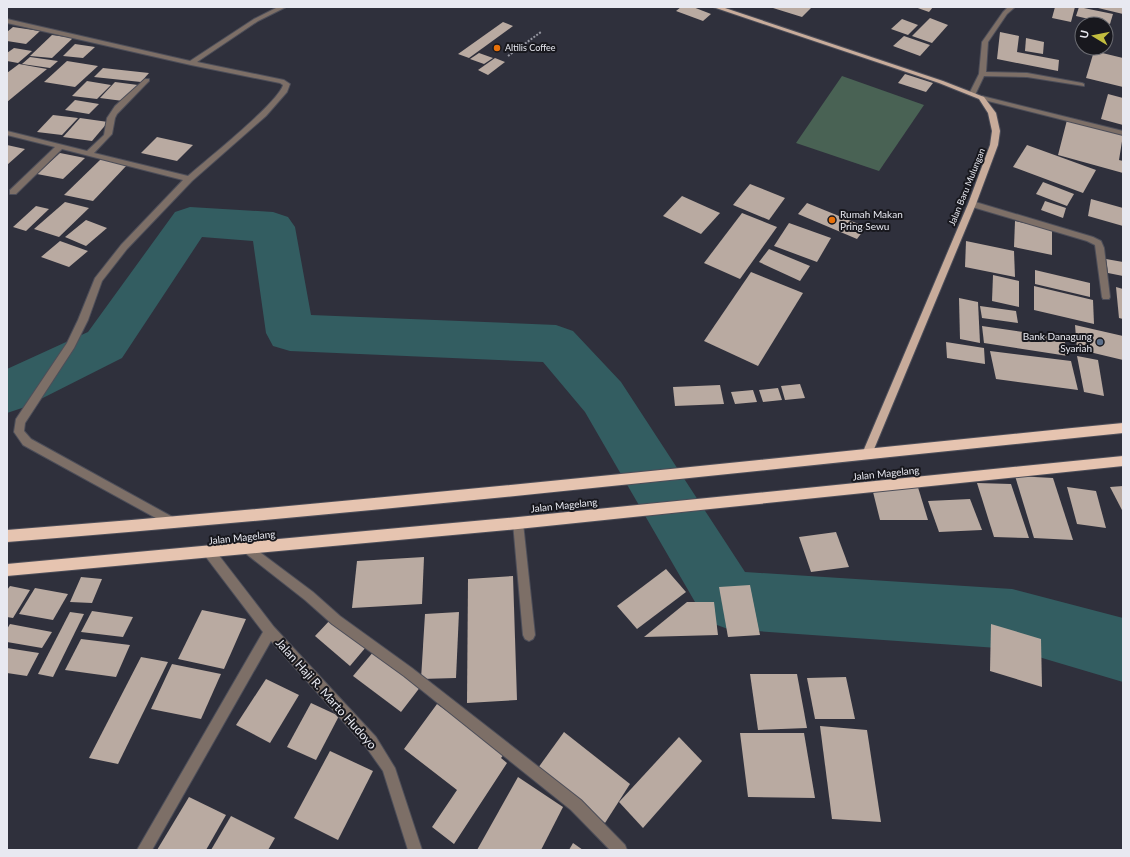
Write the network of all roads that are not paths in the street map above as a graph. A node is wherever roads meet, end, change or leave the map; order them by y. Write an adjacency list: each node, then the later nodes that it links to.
1 (283, 7): 5 (street)
2 (716, 7): 9 (main road)
3 (1012, 7): 6 (street)
4 (7, 21): 5 (street)
5 (191, 63): 15 (street)
6 (982, 74): 8 (street); 9 (street)
7 (147, 80): 14 (street)
8 (1082, 84)
9 (974, 94): 10 (main road)
10 (982, 98): 12 (street); 17 (main road, Jalan Baru Mulungan)
11 (7, 133): 13 (street)
12 (1123, 133)
13 (61, 146): 14 (street); 16 (street)
14 (88, 153): 15 (street)
15 (189, 179): 22 (street)
16 (13, 192)
17 (972, 204): 18 (street); 20 (main road, Jalan Baru Mulungan)
18 (1106, 296)
19 (1123, 428): 20 (highway, Jalan Magelang)
20 (867, 454): 22 (highway, Jalan Magelang)
21 (1123, 460): 23 (highway, Jalan Magelang)
22 (174, 523): 24 (highway, Jalan Magelang)
23 (518, 523): 25 (highway, Jalan Magelang); 29 (street)
24 (7, 536)
25 (248, 549): 26 (highway, Jalan Magelang); 32 (street)
26 (210, 553): 27 (highway, Jalan Magelang); 28 (street, Jalan Haji R. Marto Hudoyo)
27 (7, 570)
28 (270, 631): 30 (street); 31 (street, Jalan Haji R. Marto Hudoyo)
29 (529, 635)
30 (144, 850)
31 (415, 850)
32 (620, 850)

